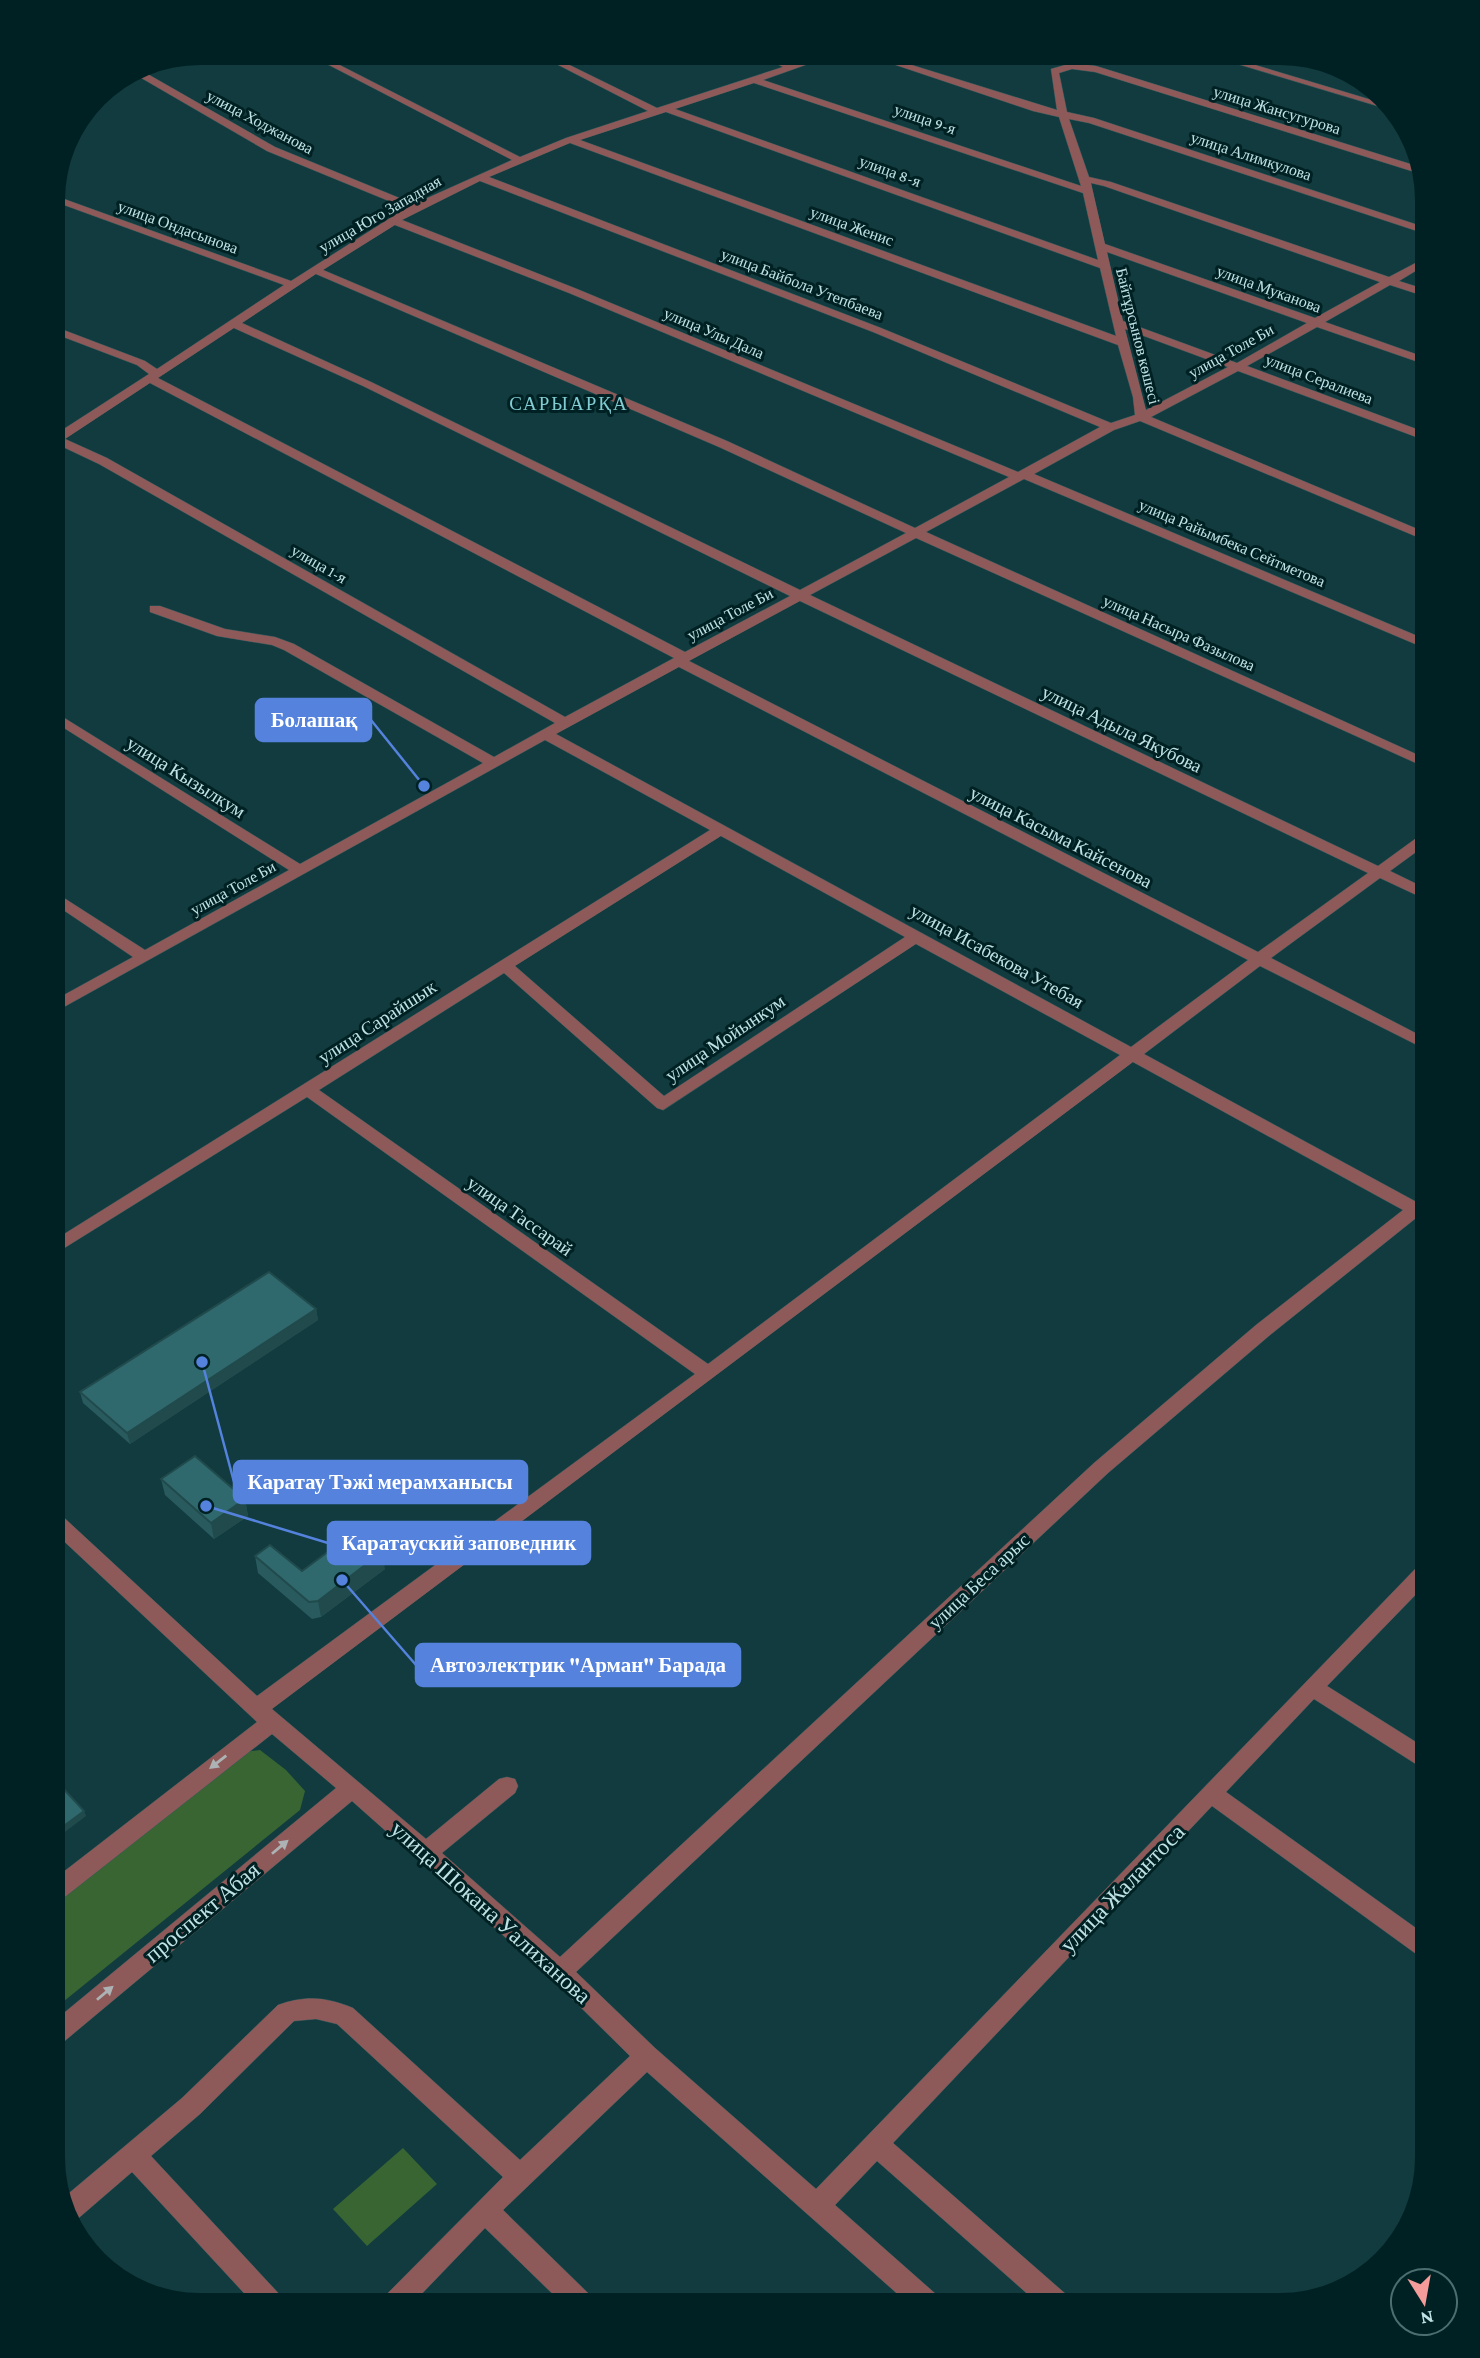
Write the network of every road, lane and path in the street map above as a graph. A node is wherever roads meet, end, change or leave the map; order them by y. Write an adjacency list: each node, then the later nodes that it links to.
1 (335, 65): 16 (street)
2 (564, 65): 13 (street, улица 8-я)
3 (786, 65): 8 (street)
4 (796, 65): 8 (street, улица Юго Западная)
5 (901, 65): 14 (street, улица Алимкулова)
6 (1058, 65): 9 (street, Байтұрсынов көшесі)
7 (1246, 65): 12 (street)
8 (790, 67): 11 (street, улица Юго Западная)
9 (1059, 69): 14 (street, Байтұрсынов көшесі); 17 (street, улица Жансугурова)
10 (145, 76): 21 (street, улица Ходжанова)
11 (752, 79): 13 (street, улица Юго Западная); 19 (street, улица 9-я)
12 (1375, 104)
13 (659, 110): 15 (street, улица Юго Западная); 25 (street, улица 8-я)
14 (1064, 116): 19 (street, Байтұрсынов көшесі); 23 (street, улица Алимкулова)
15 (569, 140): 16 (street, улица Юго Западная); 35 (street, улица Женис)
16 (519, 160): 18 (street, улица Юго Западная)
17 (1412, 169)
18 (480, 177): 21 (street, улица Юго Западная); 40 (street, улица Байбола Утепбаева)
19 (1086, 185): 24 (street, Байтұрсынов көшесі); 28 (street, улица 9-я)
20 (65, 202): 29 (street, улица Ондасынова)
21 (414, 208): 22 (street, улица Юго Западная)
22 (396, 221): 27 (street, улица Юго Западная); 44 (street, улица Улы Дала)
23 (1415, 227)
24 (1100, 246): 25 (street, Байтұрсынов көшесі); 33 (street, улица Муканова)
25 (1104, 266): 32 (street, Байтұрсынов көшесі)
26 (1415, 268): 28 (street, улица Толе Би)
27 (315, 270): 29 (street, улица Юго Западная); 46 (street, улица Насыра Фазылова)
28 (1392, 282): 30 (street, улица 9-я); 33 (street, улица Толе Би)
29 (293, 285): 31 (street, улица Юго Западная)
30 (1415, 290)
31 (233, 323): 38 (street, улица Юго Западная); 47 (street, улица Адыла Якубова)
32 (1119, 323): 35 (street, Байтұрсынов көшесі); 37 (street, улица Сералиева)
33 (1318, 323): 36 (street, улица Муканова); 37 (street, улица Толе Би)
34 (65, 333): 38 (street, улица Касыма Кайсенова)
35 (1123, 343): 39 (street, Байтұрсынов көшесі)
36 (1415, 358)
37 (1239, 366): 39 (street, улица Толе Би); 41 (street, улица Сералиева)
38 (153, 375): 42 (street, улица Юго Западная); 50 (street, улица Касыма Кайсенова)
39 (1141, 417): 40 (street, улица Толе Би); 45 (street, Байтұрсынов көшесі)
40 (1110, 427): 44 (street, улица Толе Би)
41 (1415, 432)
42 (65, 433)
43 (65, 446): 52 (street, улица 1-я)
44 (1021, 476): 46 (street, улица Толе Би); 49 (street, улица Райымбека Сейтметова)
45 (1415, 532)
46 (916, 533): 47 (street, улица Толе Би); 54 (street, улица Насыра Фазылова)
47 (801, 596): 50 (street, улица Толе Би); 59 (street, улица Адыла Якубова)
48 (155, 609): 55 (street)
49 (1415, 640)
50 (682, 659): 52 (street, улица Толе Би); 64 (street, улица Касыма Кайсенова)
51 (65, 723): 58 (street, улица Кызылкум)
52 (565, 723): 53 (street, улица Толе Би)
53 (545, 734): 55 (street, улица Толе Би); 56 (street, улица Исабекова Утебая)
54 (1415, 759)
55 (494, 763): 58 (street, улица Толе Би)
56 (722, 829): 62 (street, улица Исабекова Утебая); 65 (street, улица Сарайшык)
57 (1415, 846): 59 (street)
58 (300, 871): 63 (street, улица Толе Би)
59 (1380, 873): 60 (street, улица Адыла Якубова); 64 (street)
60 (1415, 889)
61 (65, 904): 63 (street)
62 (916, 936): 65 (street, улица Мойынкум); 68 (street, улица Исабекова Утебая)
63 (144, 957): 66 (street, улица Толе Би)
64 (1258, 960): 67 (street, улица Касыма Кайсенова); 68 (street)
65 (504, 965): 69 (street, улица Сарайшык)
66 (65, 1001)
67 (1415, 1039)
68 (1134, 1055): 70 (street, улица Исабекова Утебая); 73 (street)
69 (309, 1091): 72 (street, улица Сарайшык); 73 (street, улица Тассарай)
70 (1415, 1209)
71 (1415, 1218): 85 (street, улица Беса арыс)
72 (65, 1242)
73 (708, 1374): 77 (street)
74 (65, 1530): 77 (street, улица Шокана Уалиханова)
75 (1415, 1582): 76 (street, улица Жалантоса)
76 (1312, 1687): 78 (street); 81 (street, улица Жалантоса)
77 (265, 1715): 80 (street, улица Шокана Уалиханова); 83 (street, one-way to 83)
78 (1415, 1752)
79 (508, 1786): 82 (street)
80 (352, 1788): 82 (street, улица Шокана Уалиханова); 86 (street, проспект Абая, one-way to 80)
81 (1212, 1794): 84 (street); 88 (street, улица Жалантоса)
82 (425, 1853): 85 (street, улица Шокана Уалиханова)
83 (65, 1883)
84 (1415, 1940)
85 (560, 1972): 87 (street, улица Шокана Уалиханова)
86 (65, 2025)
87 (647, 2056): 90 (street); 92 (street, улица Шокана Уалиханова)
88 (876, 2144): 92 (street, улица Жалантоса); 98 (street)
89 (134, 2156): 90 (street); 91 (street); 94 (street)
90 (521, 2177): 93 (street)
91 (74, 2206)
92 (817, 2206): 97 (street, улица Шокана Уалиханова)
93 (485, 2210): 95 (street); 96 (street)
94 (261, 2293)
95 (405, 2293)
96 (570, 2293)
97 (915, 2293)
98 (1045, 2293)

